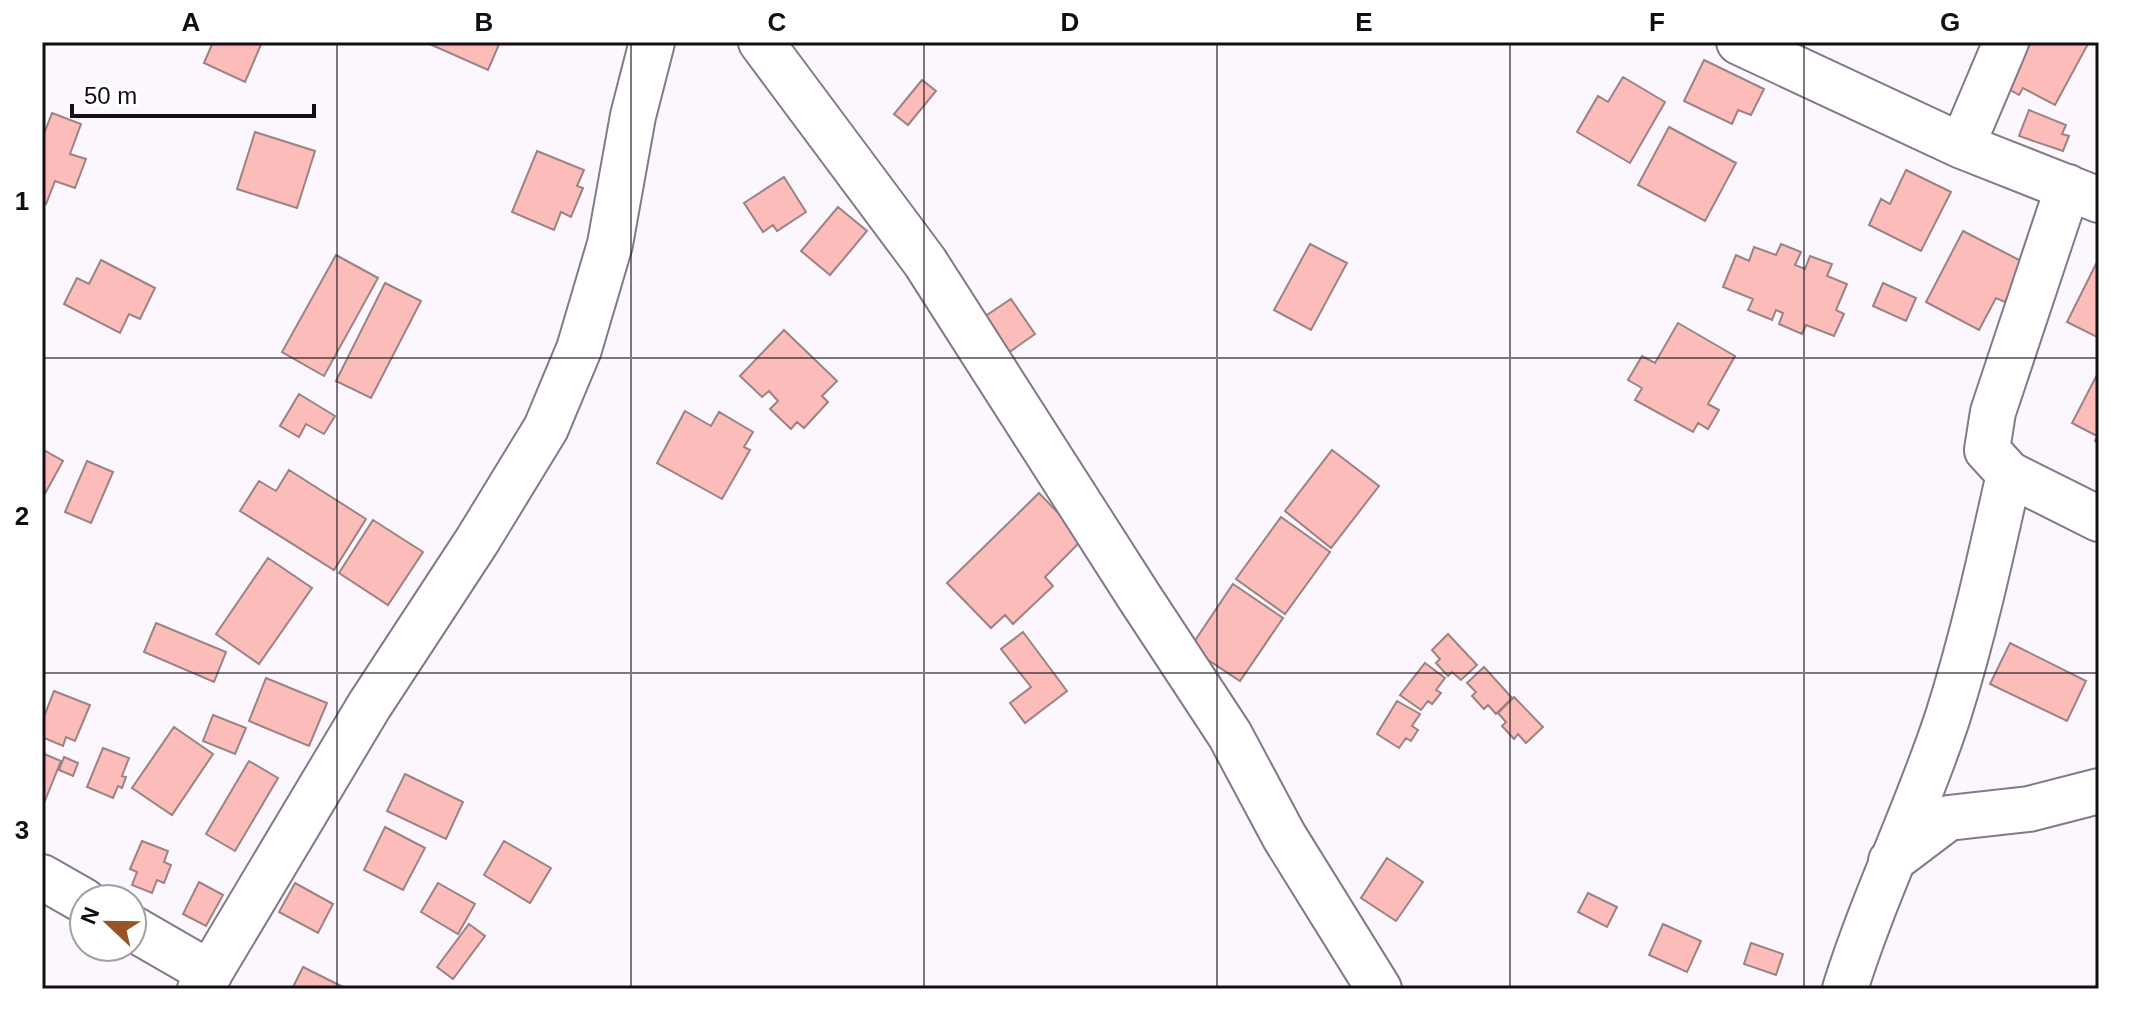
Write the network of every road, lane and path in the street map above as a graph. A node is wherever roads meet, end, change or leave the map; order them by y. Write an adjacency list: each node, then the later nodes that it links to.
1 (652, 42): 14 (street)
2 (761, 42): 15 (street)
3 (1739, 42): 5 (street)
4 (2006, 42): 5 (street)
5 (1962, 146): 6 (street)
6 (2084, 194): 7 (street)
7 (2009, 474): 8 (street); 10 (street)
8 (2099, 519)
9 (2099, 791): 10 (street)
10 (1891, 861): 16 (street)
11 (42, 877): 12 (street)
12 (68, 892)
13 (148, 940): 14 (street)
14 (205, 981)
15 (1379, 989)
16 (1845, 989)

